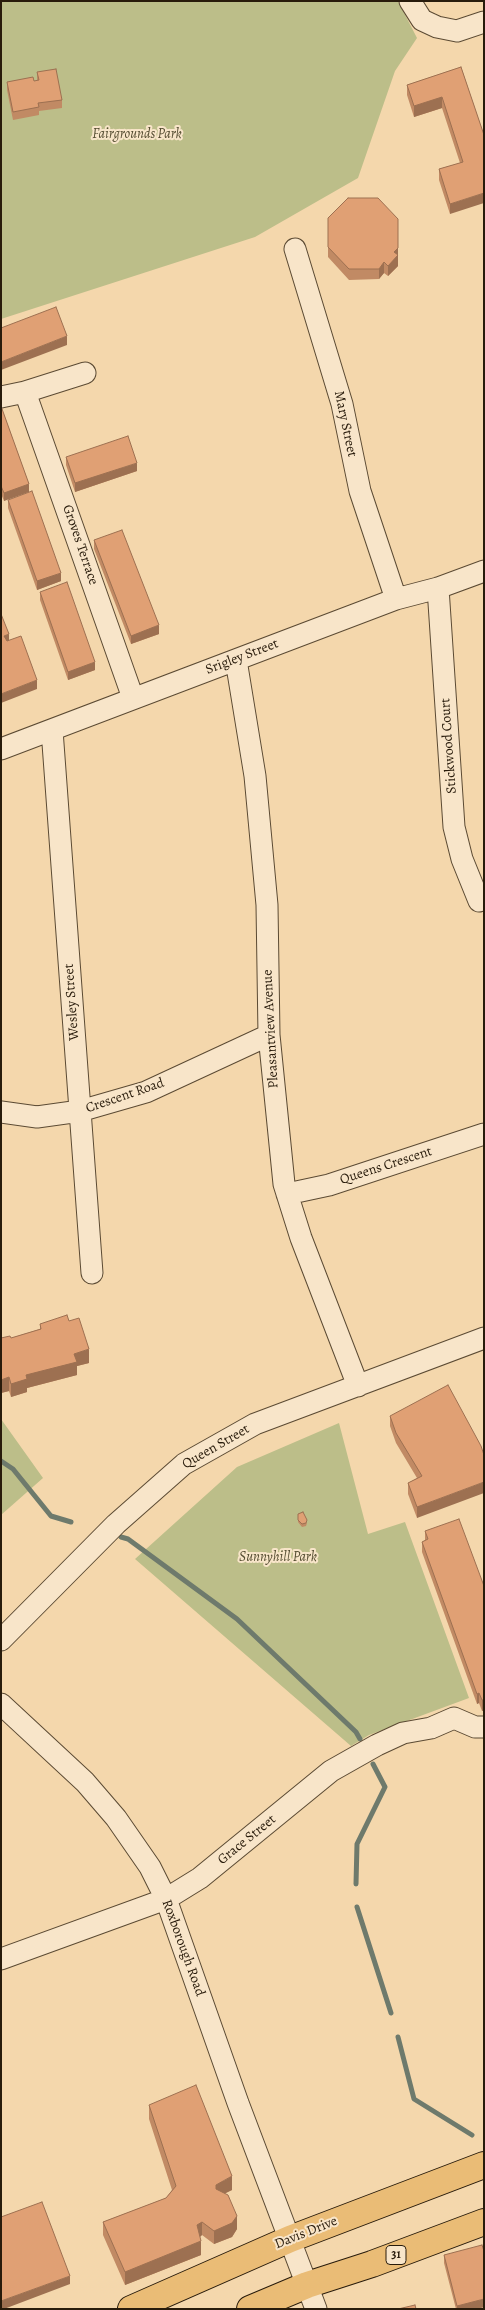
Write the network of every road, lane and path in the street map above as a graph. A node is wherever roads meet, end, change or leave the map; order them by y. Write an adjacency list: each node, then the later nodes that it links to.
1 (410, 1): 2 (street)
2 (484, 22)
3 (295, 249): 9 (street, Mary Street)
4 (85, 373): 5 (street)
5 (26, 392): 6 (street); 11 (street, Groves Terrace)
6 (1, 397)
7 (484, 571): 8 (street, Srigley Street)
8 (438, 588): 9 (street, Srigley Street); 14 (street, Stickwood Court)
9 (396, 599): 10 (street, Srigley Street)
10 (236, 660): 11 (street, Srigley Street); 15 (street, Pleasantview Avenue)
11 (133, 698): 12 (street, Srigley Street)
12 (52, 730): 13 (street, Srigley Street); 16 (street, Wesley Street)
13 (1, 749)
14 (479, 901)
15 (269, 1035): 16 (street, Crescent Road); 19 (street, Pleasantview Avenue)
16 (80, 1111): 17 (street, Crescent Road); 20 (street, Wesley Street)
17 (1, 1112)
18 (484, 1134): 19 (street, Queens Crescent)
19 (287, 1194): 22 (street, Pleasantview Avenue)
20 (92, 1273)
21 (484, 1338): 22 (street, Queen Street)
22 (358, 1386): 23 (street, Queen Street)
23 (1, 1640)
24 (1, 1704): 26 (street, Roxborough Road)
25 (484, 1727): 26 (street, Grace Street)
26 (166, 1899): 27 (street, Grace Street); 30 (street, Roxborough Road)
27 (1, 1959)
28 (484, 2165): 30 (main road, Davis Drive)
29 (484, 2222): 31 (main road, 31)
30 (290, 2238): 31 (street, Roxborough Road); 32 (main road, Davis Drive)
31 (307, 2284): 33 (main road, 31); 34 (street, Roxborough Road)
32 (131, 2309)
33 (250, 2309)
34 (316, 2309)

